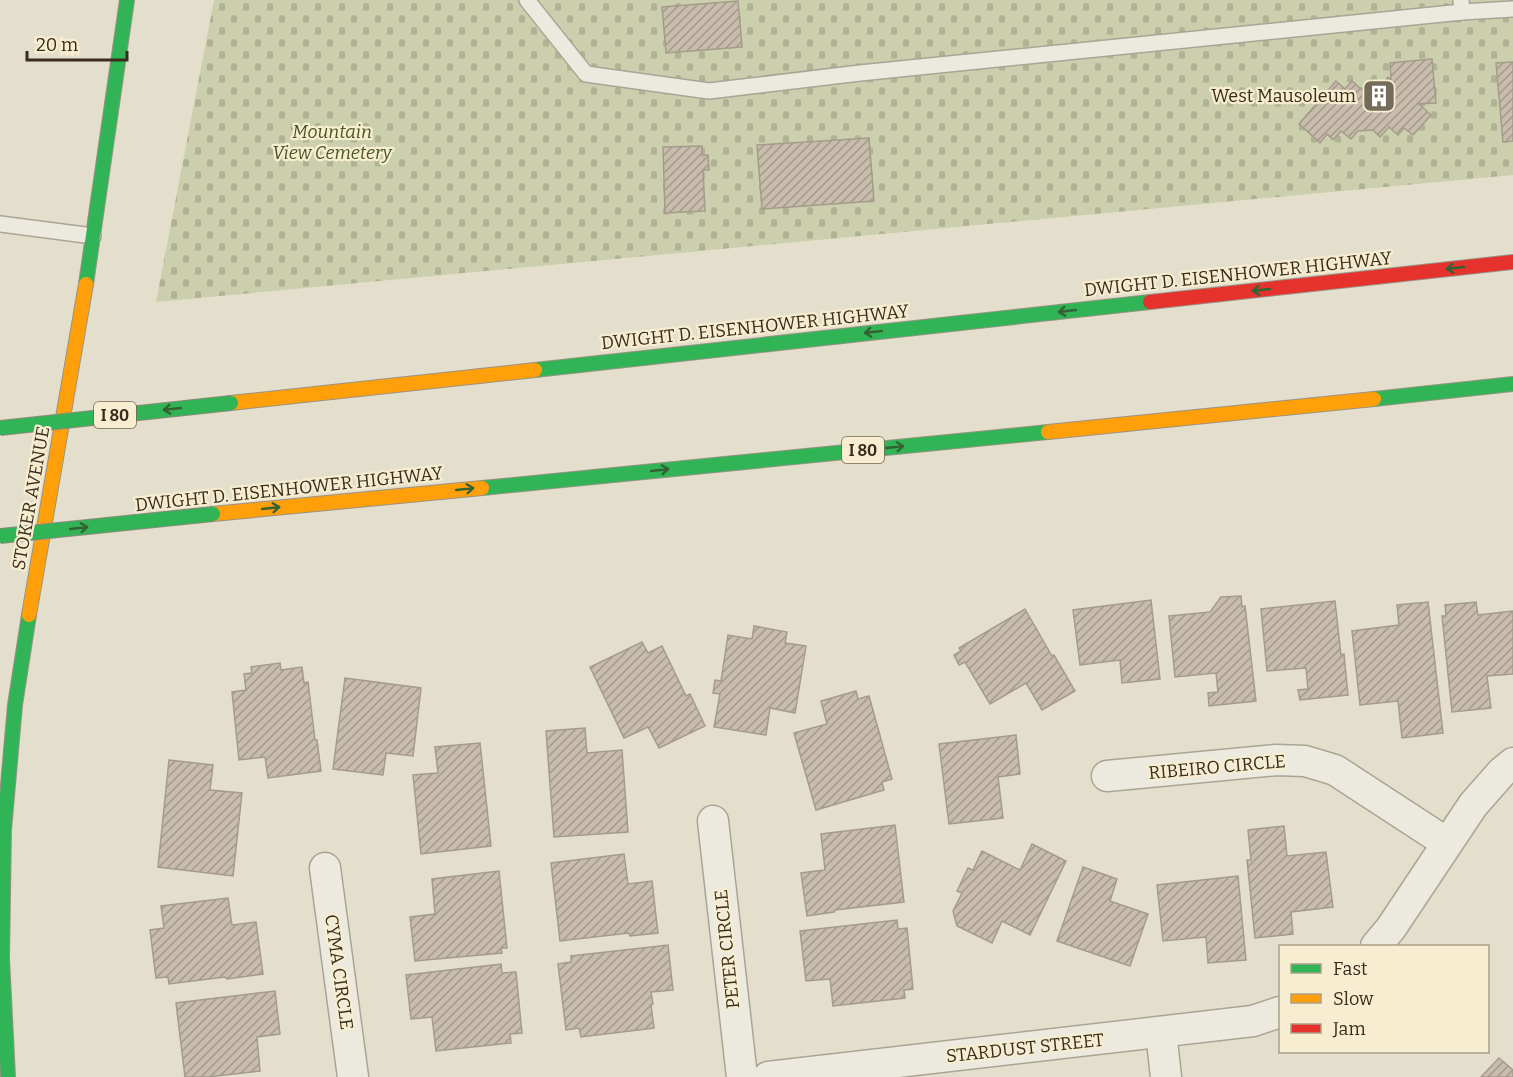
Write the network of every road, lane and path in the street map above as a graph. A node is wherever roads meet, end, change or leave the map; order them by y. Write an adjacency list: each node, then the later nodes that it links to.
1 (127, 0): 6 (main road, STOKER AVENUE)
2 (526, 0): 3 (lane)
3 (1461, 6): 4 (lane)
4 (1513, 9)
5 (0, 224): 6 (lane)
6 (93, 236): 13 (main road, STOKER AVENUE)
7 (1513, 262): 9 (main road, DWIGHT D. EISENHOWER HIGHWAY / I 80, one-way to 9, bridge)
8 (1513, 384): 10 (main road, DWIGHT D. EISENHOWER HIGHWAY / I 80, one-way to 8, bridge)
9 (0, 428)
10 (0, 536)
11 (1513, 763): 15 (street)
12 (1107, 776): 15 (street, RIBEIRO CIRCLE)
13 (4, 778): 20 (main road, STOKER AVENUE)
14 (713, 820): 22 (street, PETER CIRCLE)
15 (1447, 843): 17 (street)
16 (325, 868): 21 (street, CYMA CIRCLE)
17 (1377, 945)
18 (1279, 1013): 19 (street, STARDUST STREET)
19 (1161, 1032): 23 (street, STARDUST STREET); 24 (street)
20 (8, 1077)
21 (352, 1077)
22 (742, 1077)
23 (768, 1077)
24 (1166, 1077)

